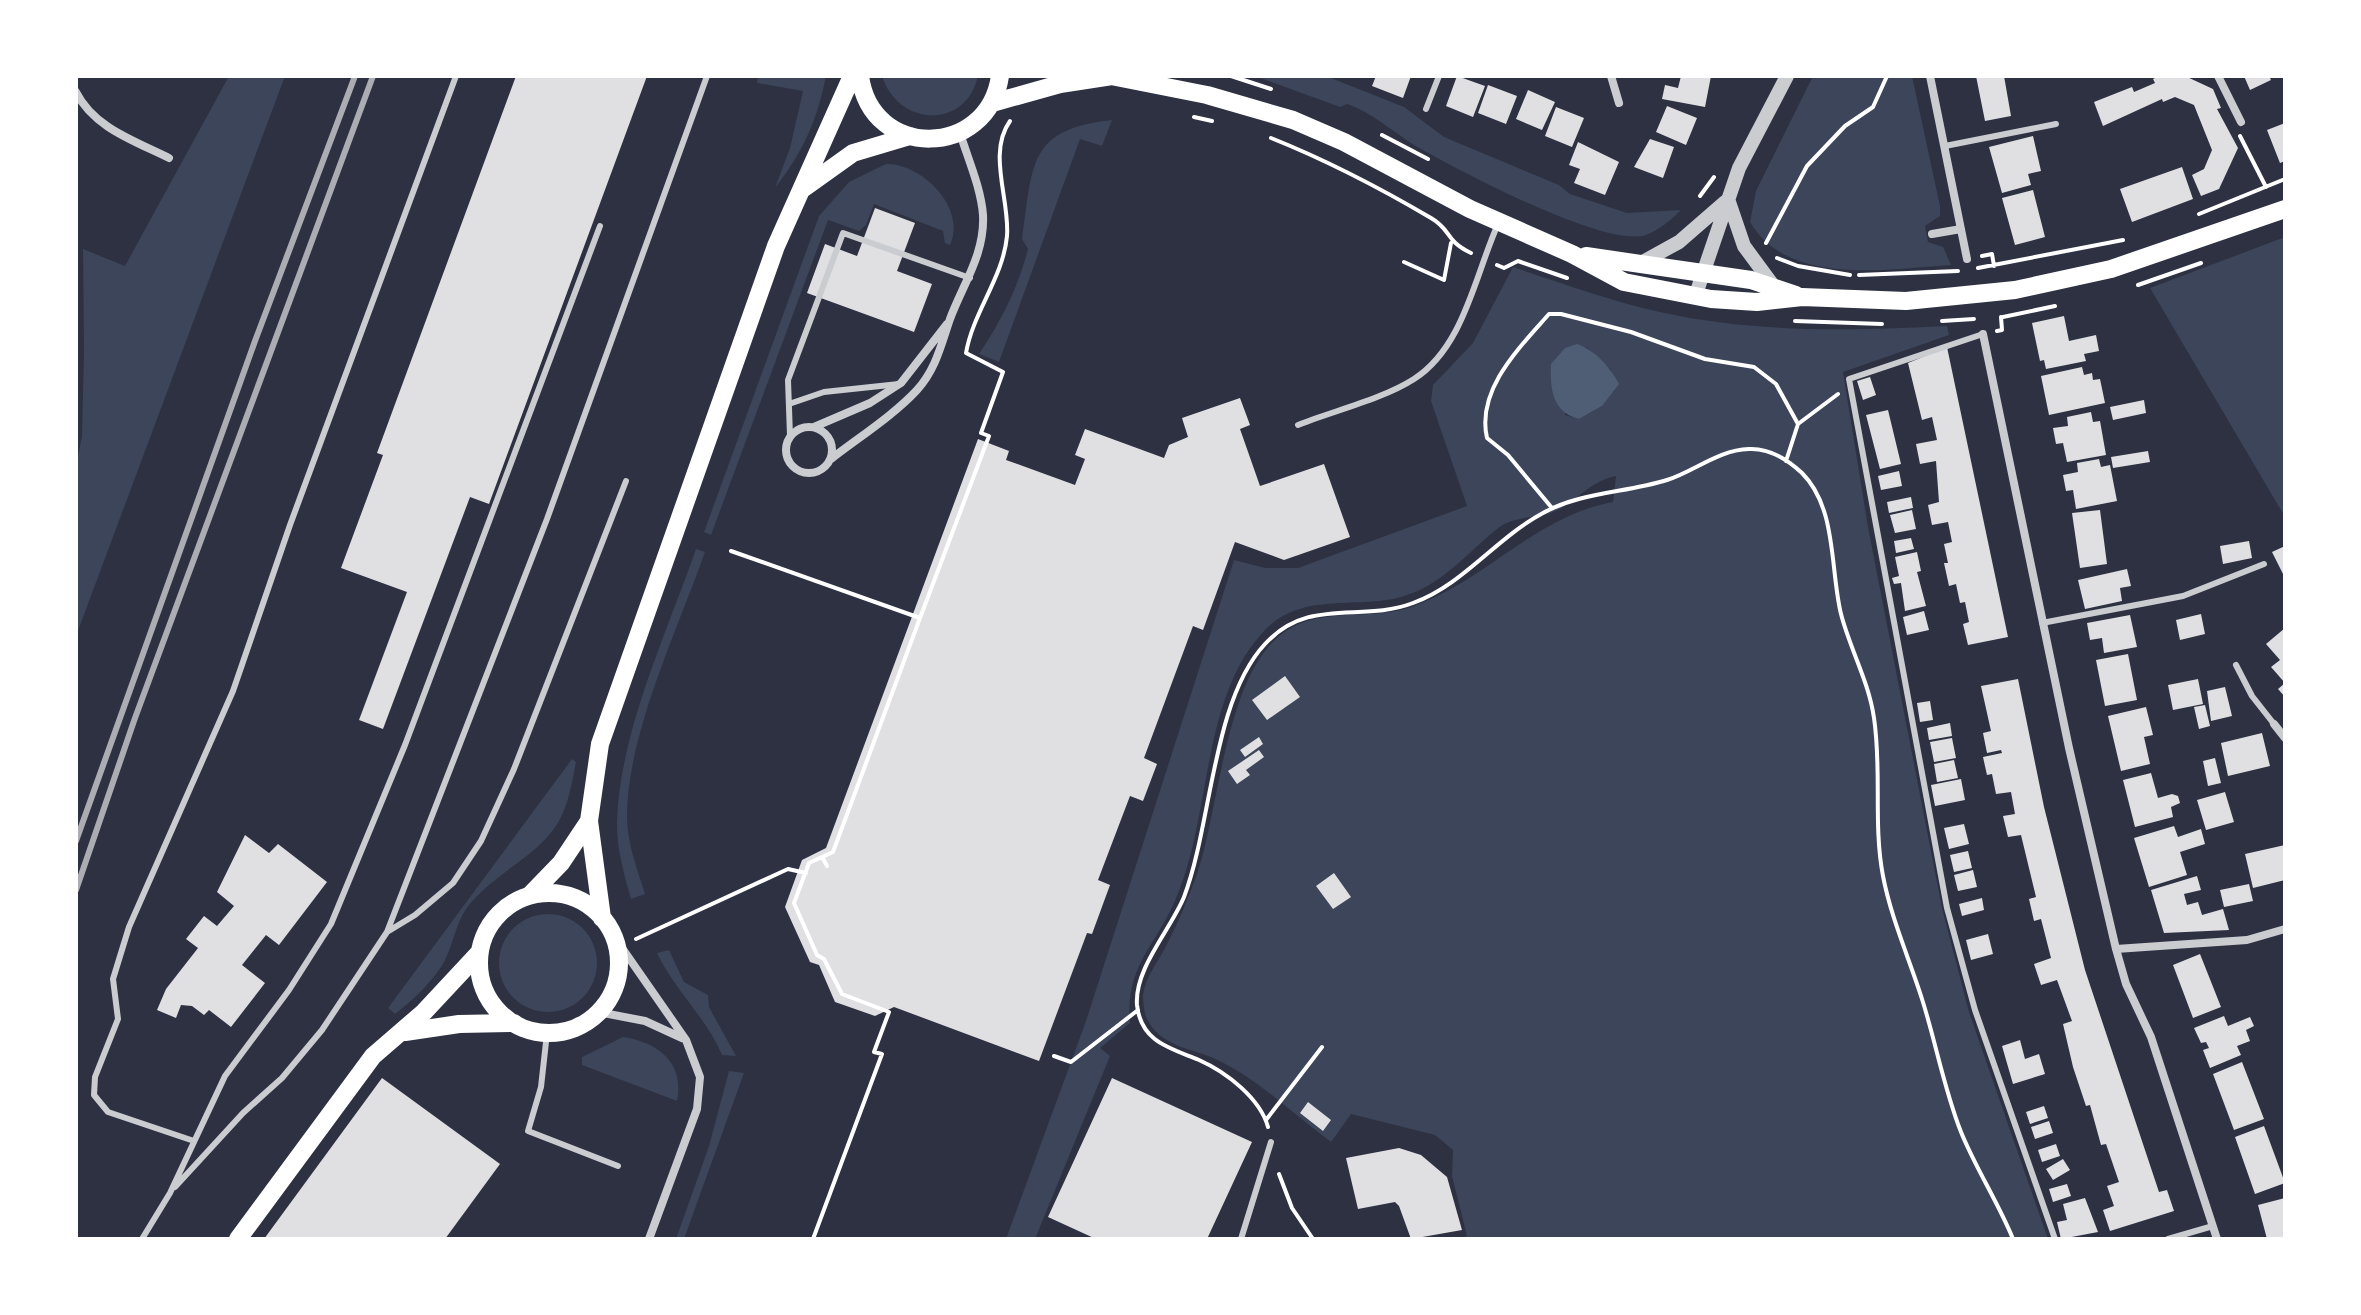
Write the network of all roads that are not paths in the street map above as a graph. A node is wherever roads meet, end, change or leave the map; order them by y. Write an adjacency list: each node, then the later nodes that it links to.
1 (456, 76): 64 (lane)
2 (707, 76): 55 (lane)
3 (852, 76): 22 (main road)
4 (860, 76): 19 (main road)
5 (1000, 76): 13 (main road)
6 (1111, 76): 13 (main road); 25 (main road)
7 (1439, 76): 15 (lane)
8 (1611, 76): 14 (street)
9 (1787, 76): 23 (street)
10 (1930, 76): 20 (street)
11 (2218, 76): 16 (street)
12 (76, 92): 21 (street)
13 (992, 103): 18 (main road)
14 (1619, 103)
15 (1426, 109)
16 (2241, 122)
17 (2056, 124): 20 (lane)
18 (960, 133): 19 (main road); 33 (street)
19 (910, 136): 22 (main road)
20 (1945, 146): 27 (street)
21 (169, 158)
22 (801, 190): 51 (main road)
23 (1728, 199): 31 (street); 32 (street); 34 (street)
24 (2285, 209): 36 (main road)
25 (1498, 223): 29 (main road); 41 (lane)
26 (600, 226): 64 (lane)
27 (1961, 229): 28 (street); 30 (street)
28 (1932, 234)
29 (1572, 254): 31 (main road); 35 (main road)
30 (1967, 259)
31 (1639, 264): 32 (main road)
32 (1703, 273): 34 (main road); 35 (street)
33 (970, 278): 37 (street); 40 (lane)
34 (1775, 288): 36 (main road)
35 (1695, 297): 36 (main road)
36 (1802, 297)
37 (950, 320): 39 (street); 44 (street)
38 (1983, 334): 47 (street); 73 (lane)
39 (901, 383): 40 (lane); 42 (street)
40 (789, 404): 43 (lane)
41 (1298, 425)
42 (814, 427): 43 (street); 44 (street)
43 (790, 436): 44 (street)
44 (831, 459)
45 (626, 481): 55 (lane)
46 (2264, 564): 47 (lane)
47 (2042, 623): 57 (street)
48 (2236, 665): 49 (lane)
49 (2274, 724): 50 (street)
50 (2285, 738)
51 (589, 821): 52 (main road); 53 (main road)
52 (530, 895): 53 (main road); 58 (main road)
53 (602, 918): 56 (main road)
54 (2285, 929): 57 (street)
55 (387, 932): 67 (lane)
56 (617, 940): 59 (main road); 63 (street)
57 (2116, 949): 68 (street)
58 (479, 953): 60 (main road); 61 (main road)
59 (598, 1012): 62 (main road); 63 (street)
60 (514, 1023): 61 (main road); 62 (main road)
61 (402, 1032): 70 (main road)
62 (547, 1033): 66 (lane)
63 (686, 1040): 71 (street)
64 (194, 1141): 67 (lane)
65 (1271, 1142): 72 (lane)
66 (618, 1166)
67 (170, 1193): 69 (lane)
68 (2213, 1226): 74 (lane); 75 (street)
69 (142, 1239)
70 (238, 1239)
71 (649, 1239)
72 (1241, 1239)
73 (2055, 1239)
74 (2168, 1239)
75 (2217, 1239)

